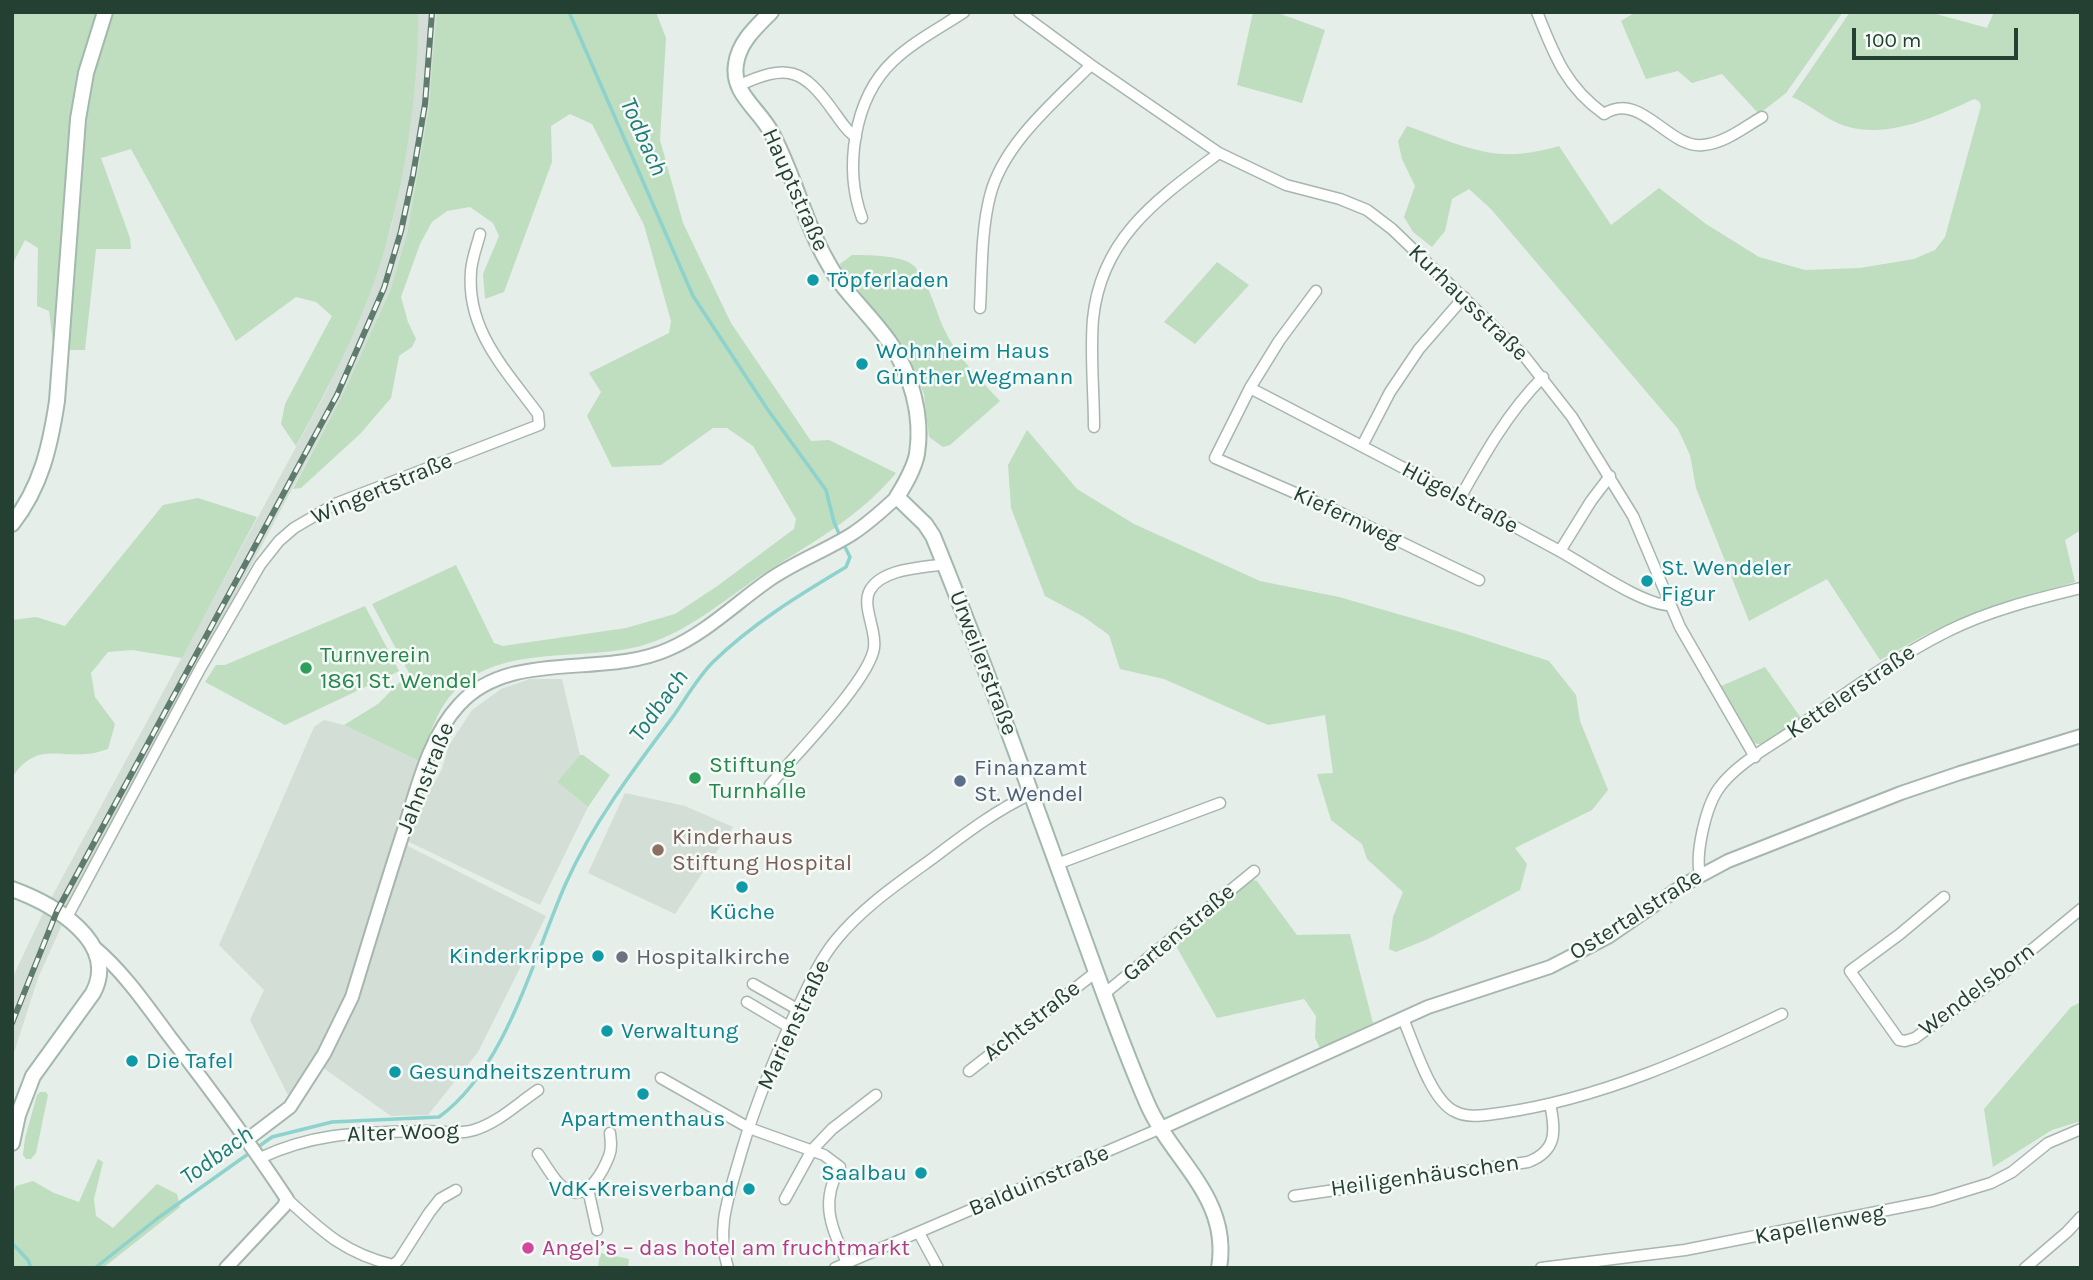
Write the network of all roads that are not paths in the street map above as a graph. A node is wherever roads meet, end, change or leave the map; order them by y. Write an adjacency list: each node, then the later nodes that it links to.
1 (105, 12): 23 (main road)
2 (771, 12): 7 (main road)
3 (964, 12): 9 (street)
4 (1019, 12): 6 (street, Kurhausstraße)
5 (1537, 12): 8 (street)
6 (1090, 65): 10 (street, Kurhausstraße); 15 (street)
7 (738, 86): 9 (street); 21 (main road, Hauptstraße)
8 (1762, 117)
9 (856, 137): 11 (street)
10 (1219, 153): 14 (street, Kurhausstraße); 18 (street)
11 (862, 218)
12 (480, 234): 40 (street, Wingertstraße)
13 (1316, 291): 17 (street)
14 (1464, 297): 16 (street, Kurhausstraße); 19 (street)
15 (980, 308)
16 (1543, 377): 20 (street, Kurhausstraße); 22 (street)
17 (1250, 388): 19 (street, Hügelstraße); 26 (street, Kiefernweg)
18 (1094, 427)
19 (1362, 446): 22 (street, Hügelstraße)
20 (1610, 476): 24 (street); 28 (street, Kurhausstraße)
21 (897, 497): 25 (main road, Urweilerstraße); 62 (street, Jahnstraße)
22 (1460, 498): 24 (street, Hügelstraße)
23 (12, 524)
24 (1560, 551): 28 (street, Hügelstraße)
25 (944, 564): 31 (street); 32 (main road, Urweilerstraße)
26 (1479, 580)
27 (2081, 588): 30 (street, Kettelerstraße)
28 (1670, 605): 30 (street, Kurhausstraße)
29 (2081, 736): 36 (street, Ostertalstraße)
30 (1755, 757): 36 (street, Kettelerstraße)
31 (770, 785)
32 (1031, 794): 34 (main road, Urweilerstraße); 48 (street, Marienstraße)
33 (1220, 803): 34 (street)
34 (1057, 864): 42 (main road, Urweilerstraße)
35 (1254, 871): 46 (street, Gartenstraße)
36 (1700, 875): 50 (street, Ostertalstraße)
37 (12, 889): 40 (main road)
38 (1944, 897): 39 (street, Wendelsborn)
39 (2081, 909)
40 (66, 919): 41 (main road)
41 (94, 947): 43 (main road); 45 (street)
42 (1096, 972): 46 (main road, Urweilerstraße); 52 (street, Achtstraße)
43 (100, 976): 45 (street); 61 (main road)
44 (753, 984): 48 (street)
45 (134, 989): 62 (street)
46 (1104, 994): 58 (main road, Urweilerstraße)
47 (747, 1002): 51 (street)
48 (797, 1009): 51 (street, Marienstraße)
49 (1782, 1014): 56 (street)
50 (1404, 1019): 56 (street); 58 (street, Ostertalstraße)
51 (789, 1027): 57 (street, Marienstraße)
52 (969, 1071)
53 (661, 1077): 57 (street)
54 (538, 1090): 62 (street, Alter Woog)
55 (876, 1095): 63 (street)
56 (1550, 1104): 67 (street, Heiligenhäuschen)
57 (749, 1128): 63 (street); 75 (street, Marienstraße)
58 (1159, 1129): 72 (street, Balduinstraße); 78 (main road, Urweilerstraße)
59 (2081, 1129): 79 (street, Kapellenweg)
60 (610, 1133): 65 (street)
61 (12, 1143)
62 (254, 1149): 68 (street)
63 (812, 1150): 69 (street); 73 (street)
64 (538, 1154): 65 (street)
65 (588, 1189): 71 (street)
66 (456, 1190): 68 (street)
67 (1294, 1196)
68 (287, 1199): 74 (street)
69 (785, 1199)
70 (2081, 1217): 80 (street)
71 (597, 1230)
72 (919, 1233): 73 (street, Balduinstraße); 77 (street)
73 (846, 1263): 76 (street, Balduinstraße)
74 (233, 1265)
75 (727, 1268)
76 (835, 1268)
77 (938, 1268)
78 (1219, 1268)
79 (1541, 1268)
80 (2025, 1268)

